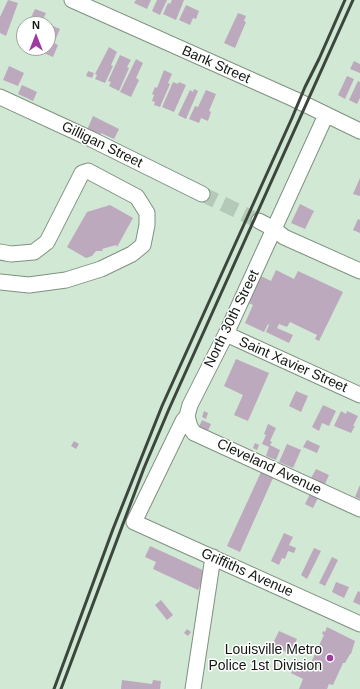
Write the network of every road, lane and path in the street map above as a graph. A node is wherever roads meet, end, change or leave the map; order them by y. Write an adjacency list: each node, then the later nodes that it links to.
1 (72, 0): 2 (street, Bank Street)
2 (88, 3): 4 (street, Bank Street)
3 (0, 97): 6 (street, Gilligan Street)
4 (326, 114): 5 (street, Bank Street); 8 (street, North 30th Street)
5 (360, 130)
6 (202, 194)
7 (259, 221): 8 (street)
8 (274, 229): 10 (street); 12 (street, North 30th Street)
9 (0, 252): 11 (street)
10 (360, 271)
11 (0, 282)
12 (226, 334): 13 (street, Saint Xavier Street); 14 (street, North 30th Street)
13 (360, 395)
14 (187, 416): 15 (street, Cleveland Avenue); 16 (street, North 30th Street)
15 (360, 509)
16 (134, 522): 17 (street, Griffiths Avenue)
17 (213, 557): 18 (street, Griffiths Avenue); 19 (street)
18 (360, 624)
19 (193, 689)

